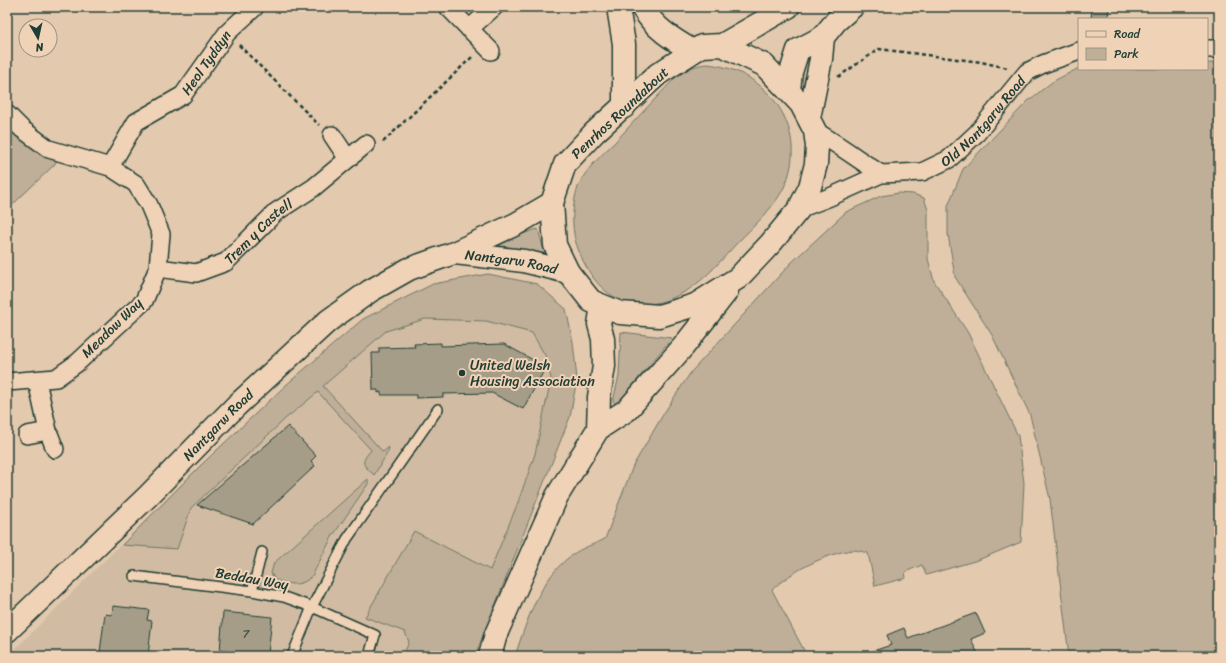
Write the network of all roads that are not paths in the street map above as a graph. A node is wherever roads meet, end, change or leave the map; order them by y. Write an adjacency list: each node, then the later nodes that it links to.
1 (255, 7): 23 (street, Heol Tyddyn)
2 (448, 7): 8 (street)
3 (494, 7): 8 (street)
4 (620, 7): 17 (main road)
5 (642, 7): 14 (main road)
6 (788, 7): 10 (main road)
7 (852, 7): 9 (main road)
8 (469, 29): 11 (street)
9 (823, 37): 16 (main road); 19 (main road)
10 (722, 45): 14 (main road, Penrhos Roundabout); 16 (main road, Penrhos Roundabout)
11 (488, 48)
12 (1208, 49): 13 (street)
13 (1219, 49)
14 (693, 51): 17 (main road, Penrhos Roundabout)
15 (1078, 51): 24 (street, Old Nantgarw Road)
16 (788, 90): 19 (main road, Penrhos Roundabout)
17 (624, 107): 25 (main road, Penrhos Roundabout)
18 (7, 114): 23 (street, Meadow Way)
19 (812, 125): 24 (street); 26 (main road, Penrhos Roundabout)
20 (332, 135): 22 (street)
21 (366, 144): 22 (street, Trem y Castell)
22 (348, 159): 28 (street, Trem y Castell)
23 (110, 168): 28 (street, Meadow Way)
24 (881, 174): 26 (street, Old Nantgarw Road)
25 (552, 202): 27 (main road, Nantgarw Road); 29 (main road, Penrhos Roundabout)
26 (799, 209): 30 (main road, Penrhos Roundabout)
27 (454, 253): 29 (main road, Nantgarw Road); 43 (main road, Nantgarw Road)
28 (158, 268): 32 (street, Meadow Way)
29 (568, 272): 31 (main road, Penrhos Roundabout)
30 (738, 278): 31 (main road, Penrhos Roundabout); 35 (main road)
31 (602, 306): 35 (main road)
32 (37, 381): 33 (street, Meadow Way); 36 (street)
33 (7, 382)
34 (438, 409): 42 (lane)
35 (598, 429): 46 (main road)
36 (48, 431): 37 (street); 38 (street)
37 (27, 435)
38 (55, 449)
39 (262, 552): 41 (lane)
40 (134, 576): 41 (lane, Beddau Way)
41 (252, 591): 42 (lane, Beddau Way)
42 (312, 607): 44 (lane); 45 (lane, Beddau Way)
43 (7, 630)
44 (292, 656)
45 (369, 656)
46 (490, 656)

